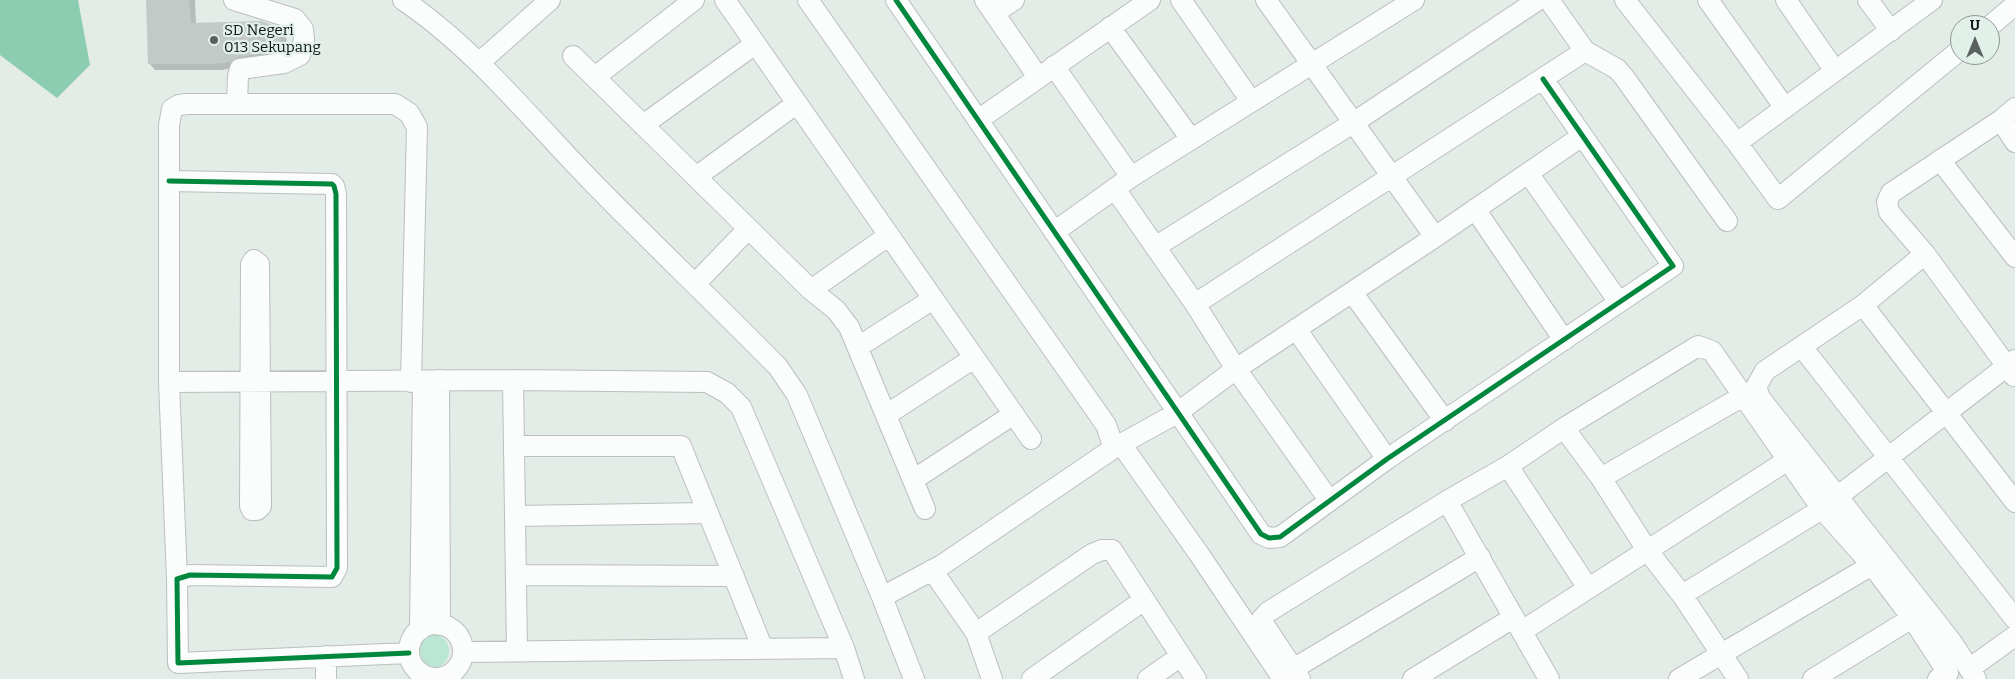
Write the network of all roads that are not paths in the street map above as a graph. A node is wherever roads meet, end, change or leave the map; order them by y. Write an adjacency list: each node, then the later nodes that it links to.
1 (234, 0): 36 (street)
2 (550, 0): 29 (street)
3 (694, 0): 33 (street)
4 (725, 0): 25 (street)
5 (808, 0): 90 (street)
6 (896, 0): 39 (street)
7 (1014, 0): 21 (street)
8 (1150, 0): 23 (street)
9 (1181, 0): 35 (street)
10 (1266, 0): 30 (street)
11 (1538, 0): 40 (street)
12 (1549, 0): 26 (street)
13 (1625, 0): 45 (street)
14 (1708, 0): 38 (street)
15 (1786, 0): 31 (street)
16 (1868, 0): 24 (street)
17 (1925, 2): 24 (street)
18 (416, 3): 29 (street)
19 (1402, 3): 30 (street)
20 (2015, 5): 22 (street)
21 (990, 7): 32 (street)
22 (2000, 18)
23 (1110, 27): 32 (street); 44 (street)
24 (1891, 31): 31 (street)
25 (755, 44): 37 (street); 42 (street)
26 (1585, 52): 34 (street); 54 (street)
27 (573, 56): 33 (street)
28 (1950, 58): 45 (street)
29 (479, 62): 62 (street)
30 (1311, 64): 35 (street); 40 (street)
31 (1835, 71): 38 (street)
32 (1046, 72): 39 (street); 49 (street)
33 (595, 77): 42 (street)
34 (1543, 79): 43 (street); 50 (street)
35 (1251, 101): 44 (street)
36 (237, 104): 51 (street); 77 (street)
37 (796, 104): 48 (street); 57 (street)
38 (1785, 108): 45 (street)
39 (978, 120): 56 (street)
40 (1353, 122): 50 (street); 59 (street)
41 (2009, 124): 46 (street)
42 (643, 125): 48 (street)
43 (1582, 136): 47 (street); 66 (street)
44 (1191, 139): 49 (street)
45 (1738, 144)
46 (1940, 160): 60 (street); 61 (street)
47 (1528, 174): 53 (street); 66 (street)
48 (696, 177): 55 (street)
49 (1131, 177): 52 (street)
50 (1392, 177): 58 (street); 67 (street)
51 (169, 181): 78 (street); 80 (street)
52 (1114, 189): 56 (street); 59 (street)
53 (1475, 209): 58 (street); 70 (street)
54 (1727, 221)
55 (748, 229): 62 (street); 63 (street)
56 (1054, 232): 83 (street)
57 (888, 236): 63 (street); 65 (street)
58 (1435, 237): 64 (street)
59 (1155, 247): 67 (street)
60 (1925, 254): 68 (street); 74 (street)
61 (2015, 257)
62 (695, 284): 113 (street)
63 (811, 290): 71 (street)
64 (1352, 292): 69 (street); 86 (street)
65 (933, 298): 71 (street); 73 (street)
66 (1620, 302): 70 (street)
67 (1195, 304): 75 (street)
68 (1863, 305): 72 (street); 82 (street)
69 (1296, 329): 75 (street); 92 (street)
70 (1564, 340): 86 (street)
71 (858, 347): 85 (street)
72 (1802, 347): 91 (street); 100 (street)
73 (974, 358): 84 (street); 85 (street)
74 (2012, 367): 82 (street)
75 (1236, 369): 83 (street); 97 (street)
76 (513, 380): 77 (street); 89 (street); 122 (street)
77 (424, 381): 80 (street); 117 (street); 119 (street)
78 (169, 382): 79 (street); 110 (street)
79 (256, 382): 79 (street); 80 (street)
80 (335, 382): 110 (street)
81 (1743, 396): 87 (street); 93 (street); 95 (street)
82 (1946, 412): 91 (street); 99 (street)
83 (1177, 413): 90 (street); 97 (street)
84 (1014, 414): 88 (street); 96 (street)
85 (886, 415): 96 (street)
86 (1445, 420): 92 (street)
87 (1564, 428): 94 (street); 95 (street)
88 (1031, 439)
89 (514, 446): 102 (street); 103 (street)
90 (1118, 446): 107 (street); 132 (street)
91 (1888, 458): 100 (street); 116 (street)
92 (1387, 459): 97 (street)
93 (1788, 460): 100 (street); 104 (street)
94 (1508, 466): 98 (street); 111 (street)
95 (1601, 478): 104 (street)
96 (913, 480): 101 (street)
97 (1329, 500)
98 (1447, 501): 105 (street); 132 (street)
99 (2015, 502)
100 (1830, 503): 106 (street); 112 (street); 131 (street)
101 (924, 509)
102 (708, 512): 103 (street); 109 (street)
103 (515, 516): 108 (street)
104 (1647, 550): 111 (street); 112 (street)
105 (1480, 557): 118 (street); 132 (street)
106 (1872, 566): 115 (street); 127 (street)
107 (932, 570): 113 (street); 120 (street)
108 (516, 575): 109 (street); 125 (street)
109 (734, 576): 123 (street)
110 (177, 579): 130 (street)
111 (1588, 588): 118 (street)
112 (1682, 595): 127 (street)
113 (882, 597): 137 (street)
114 (1144, 600): 120 (street); 129 (street); 139 (street)
115 (1912, 618): 145 (street); 146 (street)
116 (2015, 619)
117 (440, 625): 119 (street); 124 (street)
118 (1517, 625): 133 (street); 142 (street)
119 (420, 630): 126 (street)
120 (976, 633): 138 (street)
121 (2015, 636): 131 (street)
122 (844, 648): 123 (street); 136 (street)
123 (763, 649): 125 (street)
124 (464, 652): 125 (street); 134 (street)
125 (517, 652)
126 (409, 653): 128 (street); 134 (street)
127 (1722, 653): 143 (street); 144 (street)
128 (326, 656): 130 (street); 135 (street)
129 (1181, 656): 140 (street); 141 (street)
130 (178, 671)
131 (1973, 674)
132 (1292, 676)
133 (1545, 677)
134 (431, 678)
135 (326, 679)
136 (854, 679)
137 (914, 679)
138 (992, 679)
139 (1032, 679)
140 (1148, 679)
141 (1196, 679)
142 (1413, 679)
143 (1679, 679)
144 (1738, 679)
145 (1813, 679)
146 (1938, 679)

